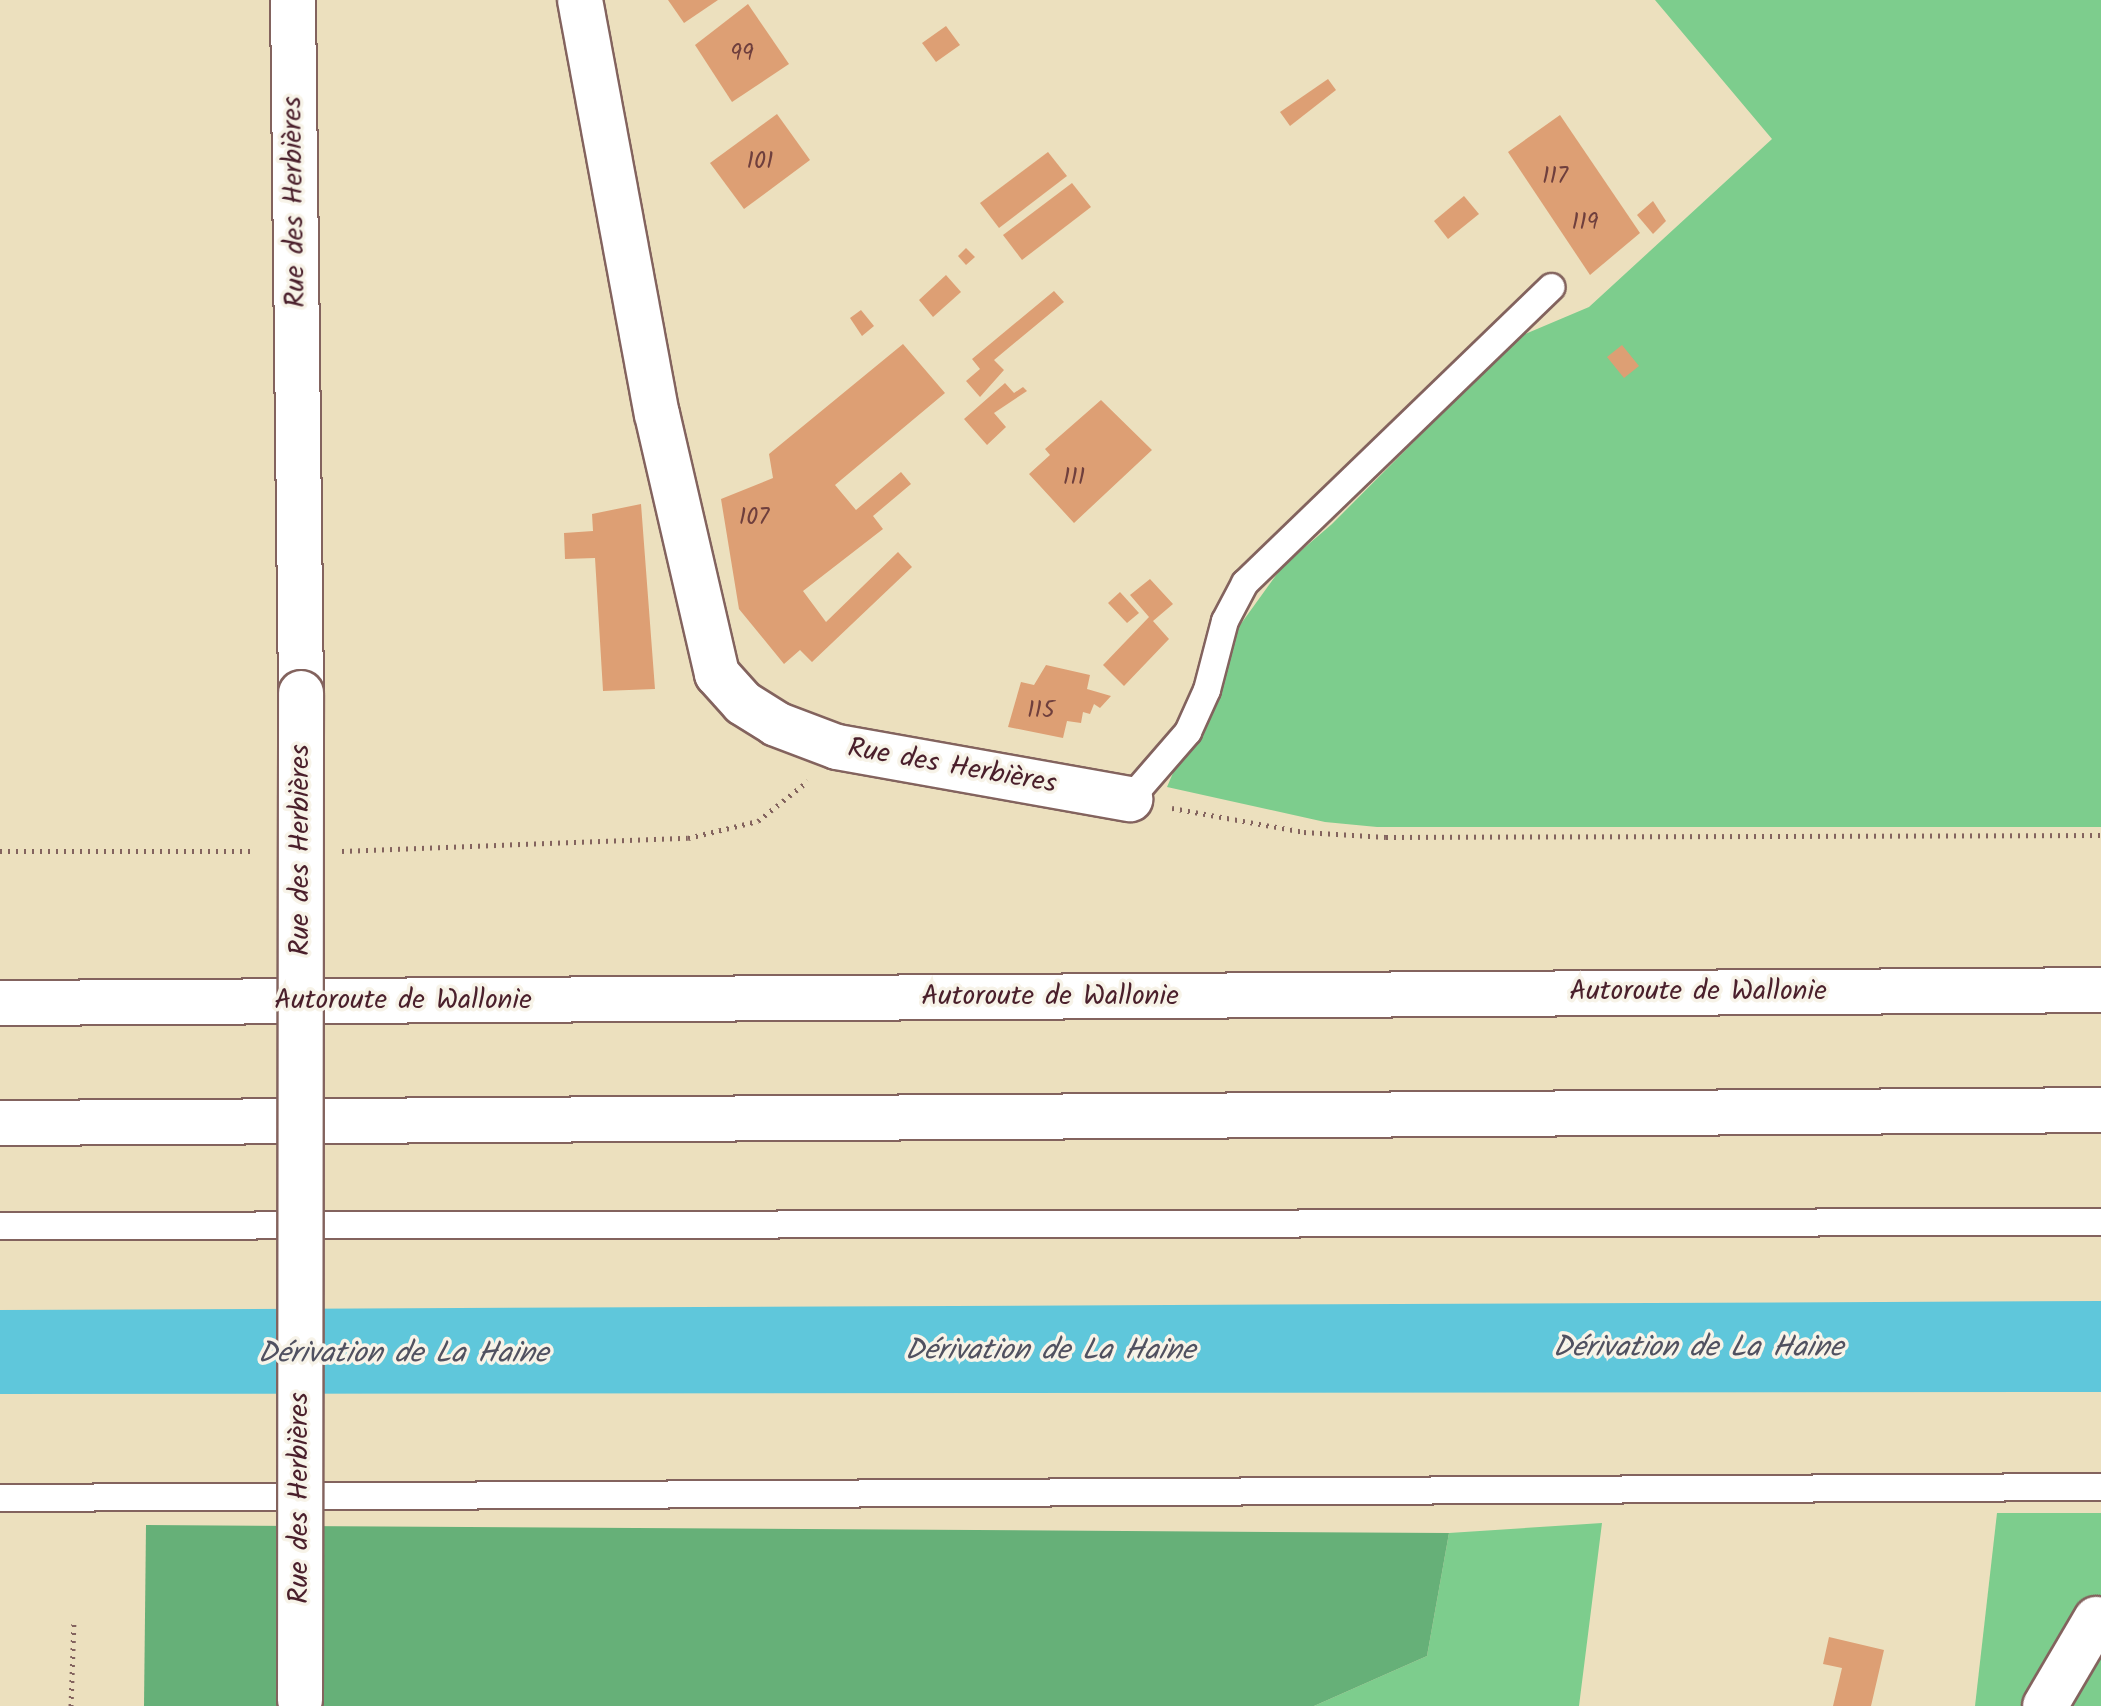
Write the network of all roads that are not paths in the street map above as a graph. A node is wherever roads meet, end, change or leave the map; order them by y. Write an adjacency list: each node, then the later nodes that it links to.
1 (293, 0): 14 (main road, Rue des Herbières, bridge)
2 (580, 0): 4 (main road, Rue des Herbières)
3 (1551, 287): 4 (lane)
4 (1130, 799)
5 (2101, 990): 6 (main road, Autoroute de Wallonie)
6 (0, 1003)
7 (2101, 1110): 8 (main road)
8 (0, 1123)
9 (2101, 1222): 10 (lane)
10 (0, 1226)
11 (2101, 1487): 12 (lane)
12 (0, 1498)
13 (2098, 1610): 15 (main road)
14 (300, 1703)
15 (2045, 1706)

